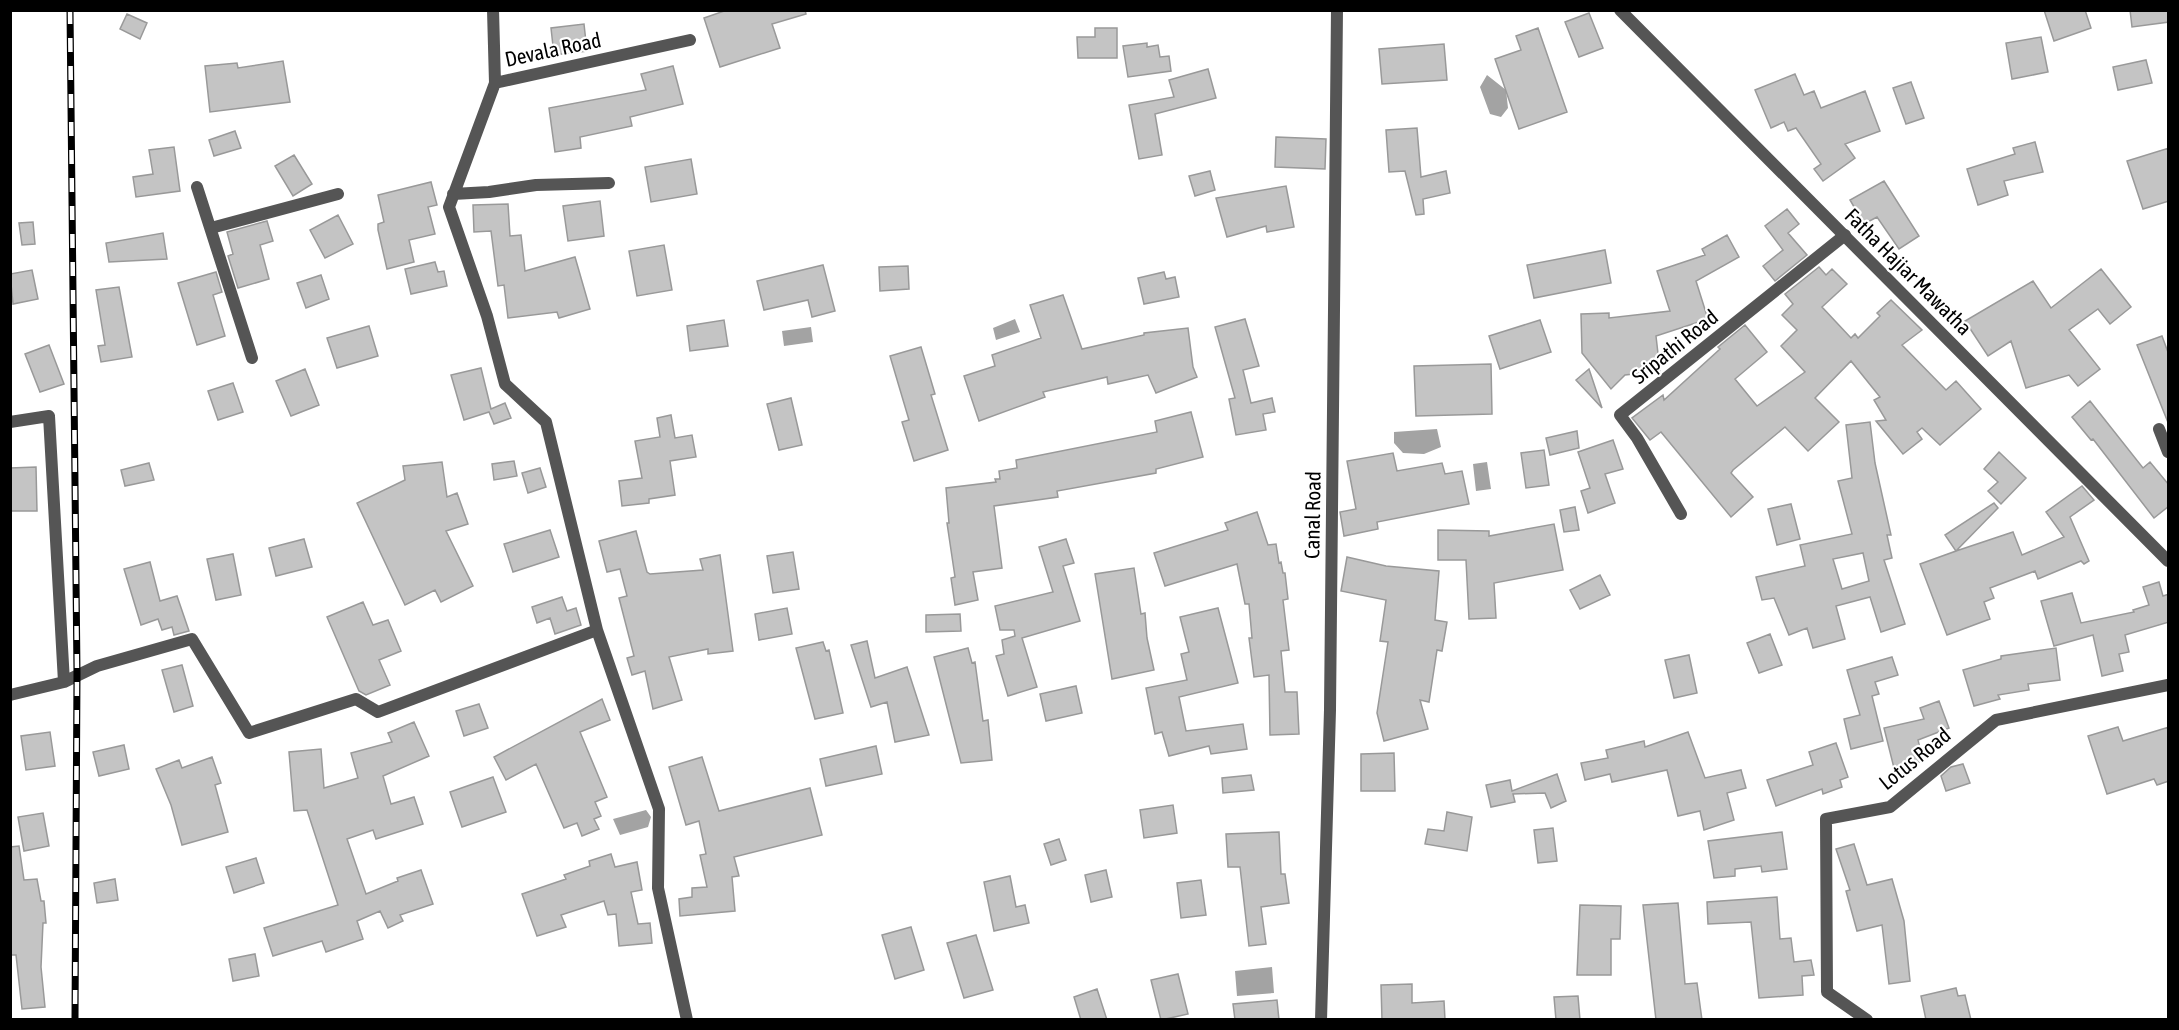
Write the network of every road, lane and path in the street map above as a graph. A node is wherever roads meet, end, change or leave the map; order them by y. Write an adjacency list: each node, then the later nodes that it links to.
1 (493, 10): 5 (street, Devala Road)
2 (1337, 10): 23 (street, Canal Road)
3 (1620, 10): 11 (street, Fatha Hajiar Mawatha)
4 (690, 40): 5 (street, Devala Road)
5 (495, 83): 9 (street)
6 (609, 183): 9 (street)
7 (197, 188): 10 (street)
8 (338, 194): 10 (street)
9 (453, 194): 18 (street)
10 (211, 228): 12 (street)
11 (1845, 236): 16 (street, Sripathi Road); 17 (street, Fatha Hajiar Mawatha)
12 (252, 358)
13 (10, 422): 19 (street)
14 (2159, 429): 15 (street)
15 (2169, 452)
16 (1681, 514)
17 (2169, 561)
18 (597, 630): 19 (street); 22 (street)
19 (64, 682): 21 (street)
20 (2169, 685): 24 (street, Lotus Road)
21 (10, 695)
22 (687, 1020)
23 (1321, 1020)
24 (1867, 1020)

